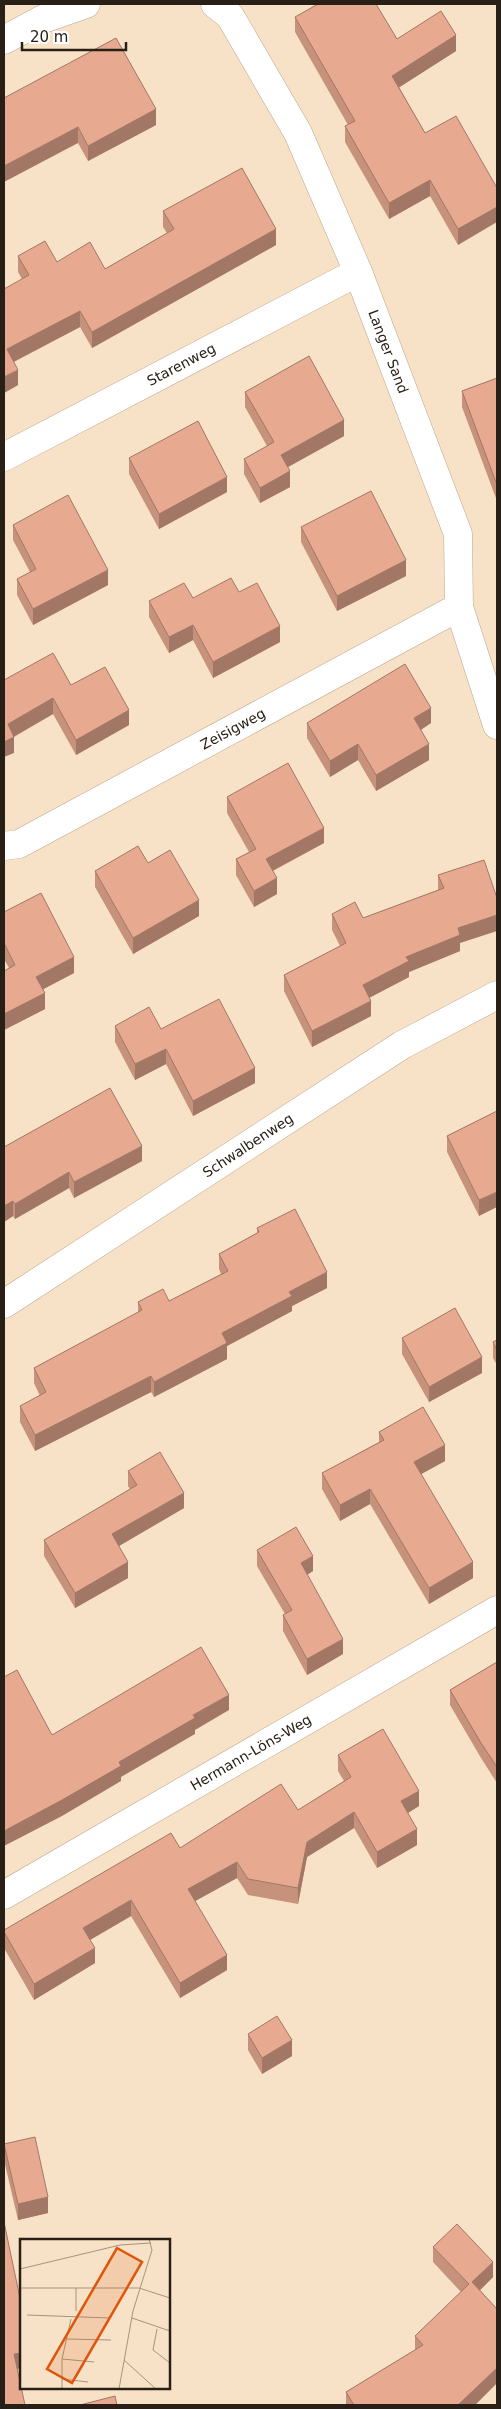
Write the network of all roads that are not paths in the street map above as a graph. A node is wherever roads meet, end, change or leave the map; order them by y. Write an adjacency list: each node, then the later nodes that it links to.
1 (86, 4): 3 (street)
2 (215, 4): 4 (street, Langer Sand)
3 (4, 40)
4 (358, 272): 5 (street, Starenweg); 6 (street, Langer Sand)
5 (4, 457)
6 (459, 607): 7 (street, Langer Sand); 8 (street, Zeisigweg)
7 (497, 725)
8 (4, 846)
9 (497, 995): 10 (street, Schwalbenweg)
10 (4, 1304)
11 (497, 1610): 12 (street, Hermann-Löns-Weg)
12 (4, 1895)

